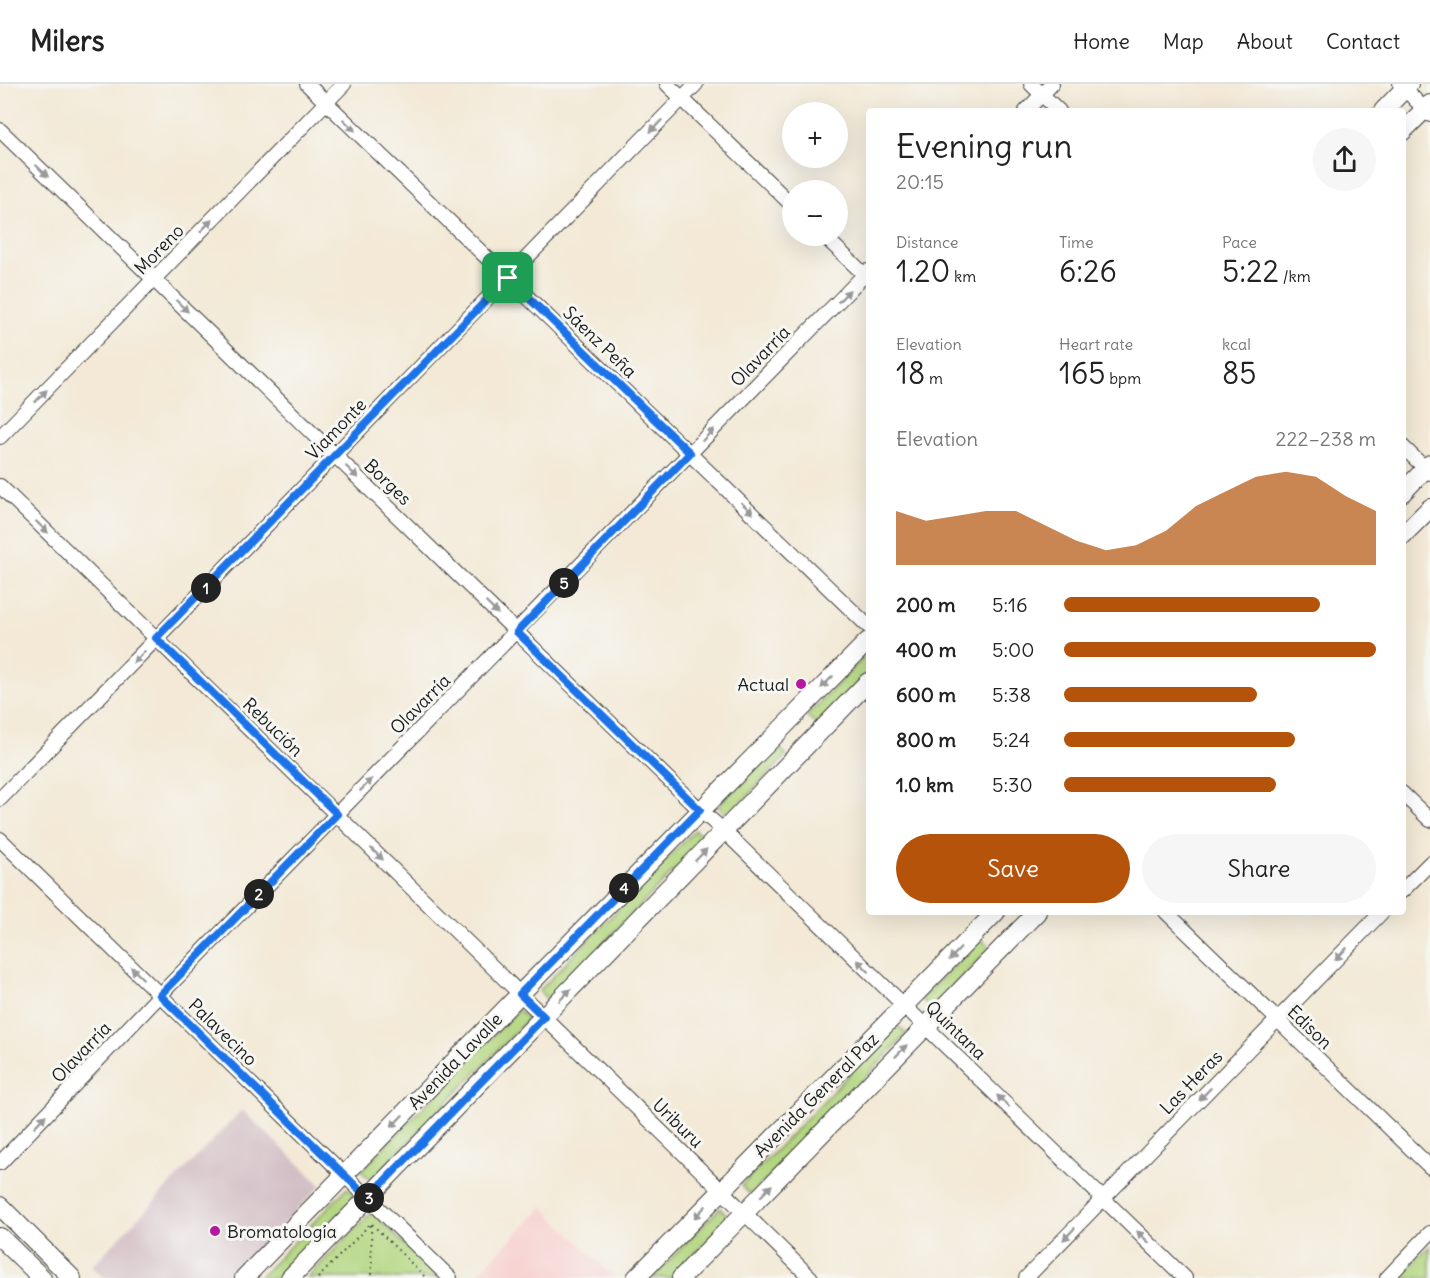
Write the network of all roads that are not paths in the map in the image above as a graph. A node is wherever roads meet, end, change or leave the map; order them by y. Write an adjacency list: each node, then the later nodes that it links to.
1 (307, 84): 10 (street, Sáenz Peña)
2 (344, 84): 10 (street, Moreno)
3 (667, 84): 9 (street)
4 (696, 84): 9 (street, Viamonte)
5 (1031, 84): 8 (street)
6 (1052, 84): 8 (street)
7 (1404, 86): 13 (main road); 14 (street)
8 (1042, 94): 11 (street); 12 (street)
9 (682, 99): 17 (street); 21 (street, Viamonte, one-way to 21)
10 (326, 102): 21 (street, Sáenz Peña, one-way to 21); 22 (street, Moreno, one-way to 10)
11 (1029, 108)
12 (1056, 108)
13 (1386, 108)
14 (1428, 109): 15 (main road)
15 (1406, 128)
16 (0, 130): 22 (street, Borges, one-way to 22)
17 (782, 195)
18 (835, 246): 19 (street)
19 (866, 274)
20 (866, 276): 25 (street, Olavarría, one-way to 20)
21 (508, 278): 25 (street, Sáenz Peña); 26 (street, Viamonte)
22 (154, 280): 23 (street, Moreno, one-way to 22); 26 (street, Borges, one-way to 26)
23 (0, 437)
24 (1406, 449): 27 (street)
25 (690, 453): 32 (street, Sáenz Peña, one-way to 32); 33 (street, Olavarría)
26 (335, 456): 33 (street, Borges, one-way to 33); 34 (street, Viamonte)
27 (1428, 468): 29 (main road)
28 (0, 486): 34 (street, Rebución, one-way to 34)
29 (1406, 489)
30 (1430, 508): 31 (main road)
31 (1406, 532)
32 (866, 624)
33 (517, 632): 39 (street, Borges); 40 (street, Olavarría, one-way to 33)
34 (156, 638): 38 (street, Viamonte, one-way to 38); 40 (street, Rebución)
35 (866, 643): 39 (main road, Avenida Lavalle, one-way to 39)
36 (866, 684): 42 (main road, Avenida Lavalle)
37 (1406, 797): 41 (street)
38 (0, 799)
39 (700, 810): 42 (street, Quintana); 50 (main road, Avenida Lavalle)
40 (337, 814): 50 (street, Rebución, one-way to 50); 51 (street, Olavarría)
41 (1430, 820)
42 (724, 831): 52 (street, Quintana, one-way to 42); 53 (main road, Avenida Lavalle, one-way to 42)
43 (0, 839): 51 (street, Palavecino, one-way to 43)
44 (1430, 863): 45 (street)
45 (1406, 887)
46 (993, 915): 52 (main road, Avenida General Paz, one-way to 52)
47 (1034, 915): 55 (main road, Avenida General Paz)
48 (1169, 915): 54 (street, Edison)
49 (1379, 915): 54 (street, Las Heras, one-way to 54)
50 (520, 994): 53 (street, Uriburu); 58 (main road, Avenida Lavalle, one-way to 58)
51 (160, 995): 56 (street, Olavarría, one-way to 51); 58 (street, Palavecino)
52 (904, 1006): 55 (street, Quintana); 59 (main road, Avenida General Paz)
53 (544, 1017): 59 (street, Uriburu); 60 (main road, Avenida Lavalle)
54 (1277, 1020): 57 (street, Edison); 61 (street, Las Heras, one-way to 61)
55 (926, 1026): 61 (street, Quintana, one-way to 55); 63 (main road, Avenida General Paz, one-way to 55)
56 (0, 1163)
57 (1430, 1167)
58 (344, 1175): 60 (street, Palavecino); 68 (main road, Avenida Lavalle)
59 (721, 1191): 63 (street, Uriburu); 71 (main road, Avenida General Paz, one-way to 71)
60 (368, 1198): 69 (main road, Avenida Lavalle); 70 (street, Palavecino)
61 (1103, 1199): 74 (street, Las Heras, one-way to 74); 75 (street, Quintana, one-way to 61)
62 (0, 1206): 67 (main road)
63 (744, 1213): 72 (main road, Avenida General Paz); 73 (street, Uriburu)
64 (1430, 1233): 76 (street)
65 (0, 1237): 66 (main road)
66 (42, 1278)
67 (72, 1278)
68 (244, 1278)
69 (290, 1278)
70 (450, 1278)
71 (636, 1278)
72 (681, 1278)
73 (811, 1278)
74 (1026, 1278)
75 (1185, 1278)
76 (1387, 1278)

